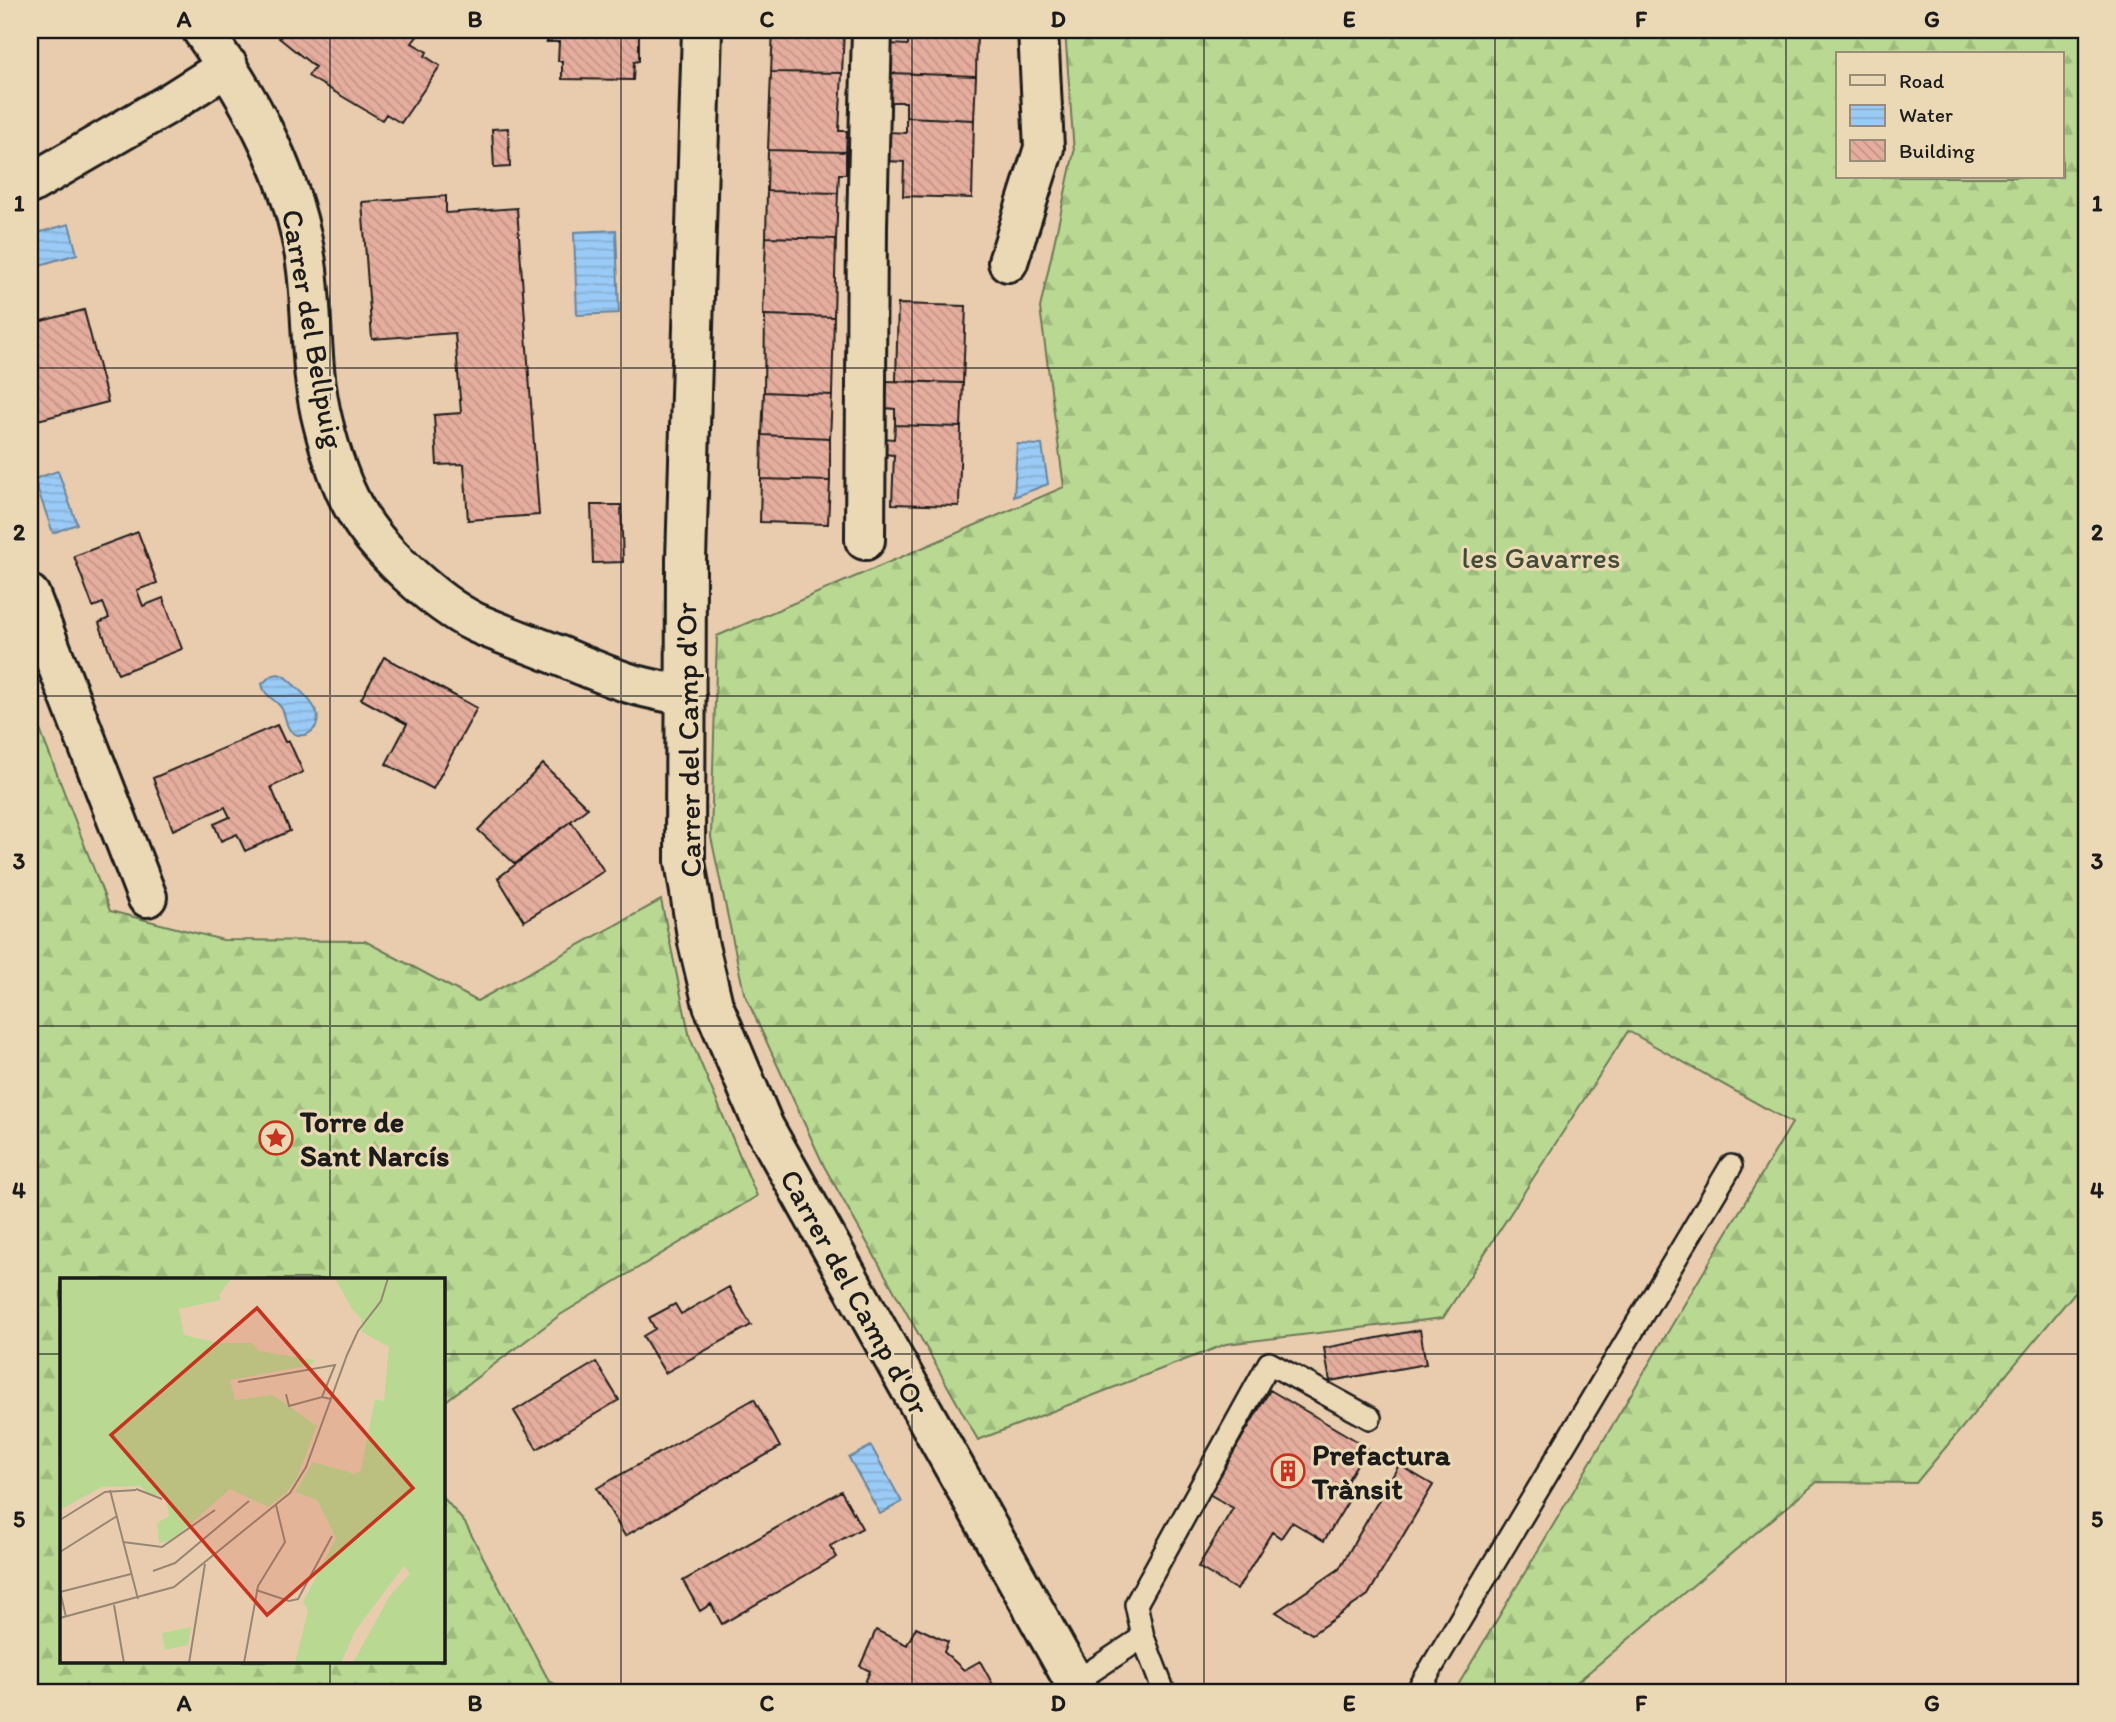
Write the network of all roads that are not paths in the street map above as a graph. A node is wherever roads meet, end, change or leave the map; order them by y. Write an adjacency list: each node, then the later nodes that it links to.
1 (202, 30): 5 (street, Carrer del Bellpuig)
2 (702, 30): 10 (street, Carrer del Camp d'Or)
3 (872, 30): 8 (street)
4 (1038, 30): 7 (street)
5 (228, 66): 6 (street); 10 (street, Carrer del Bellpuig)
6 (30, 184)
7 (1008, 262)
8 (865, 540)
9 (30, 595): 11 (street)
10 (686, 696): 15 (street, Carrer del Camp d'Or)
11 (147, 897)
12 (1731, 1166): 17 (lane)
13 (1370, 1418): 14 (lane)
14 (1143, 1637): 15 (lane); 16 (lane)
15 (1078, 1687)
16 (1164, 1692)
17 (1417, 1692)

